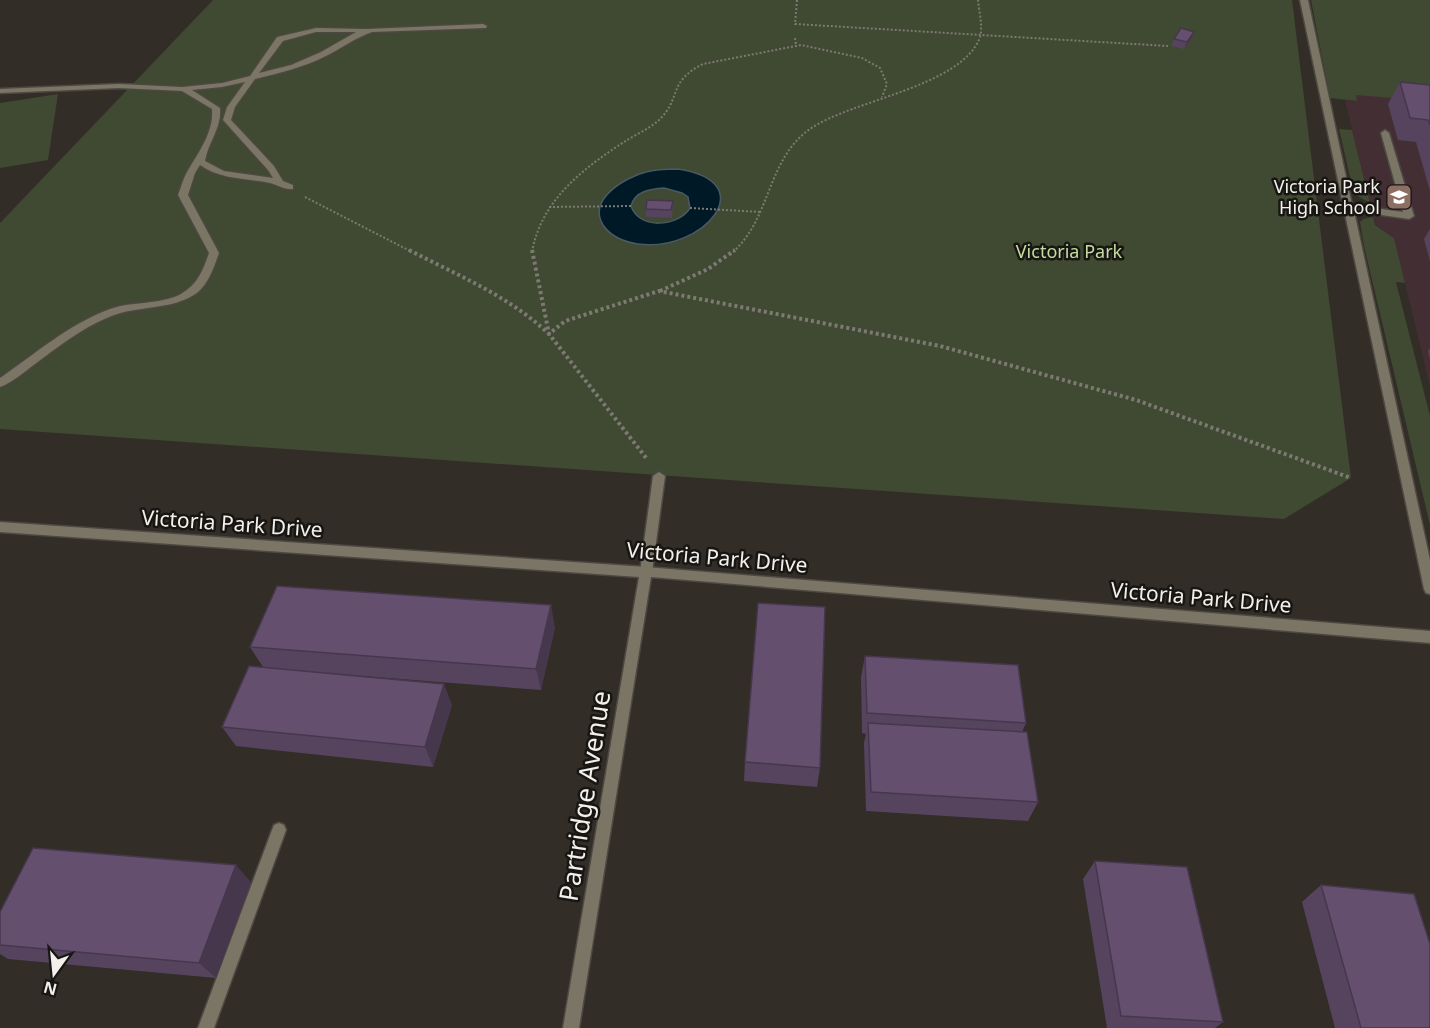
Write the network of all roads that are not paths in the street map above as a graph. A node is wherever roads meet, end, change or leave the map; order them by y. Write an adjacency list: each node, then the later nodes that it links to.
1 (1304, 0): 11 (street)
2 (483, 26): 3 (street)
3 (371, 30): 4 (street); 4 (street)
4 (252, 79): 5 (street); 9 (street)
5 (182, 89): 6 (street); 8 (street)
6 (0, 92)
7 (1385, 133): 11 (street)
8 (201, 158): 9 (street); 12 (street)
9 (279, 182): 10 (street)
10 (290, 187)
11 (1348, 207): 16 (street)
12 (0, 383)
13 (659, 476): 15 (street, Partridge Avenue)
14 (0, 527): 15 (street, Victoria Park Drive)
15 (646, 572): 17 (street, Victoria Park Drive); 20 (street, Partridge Avenue)
16 (1430, 589)
17 (1430, 637)
18 (279, 830): 19 (street)
19 (206, 1028)
20 (571, 1028)

